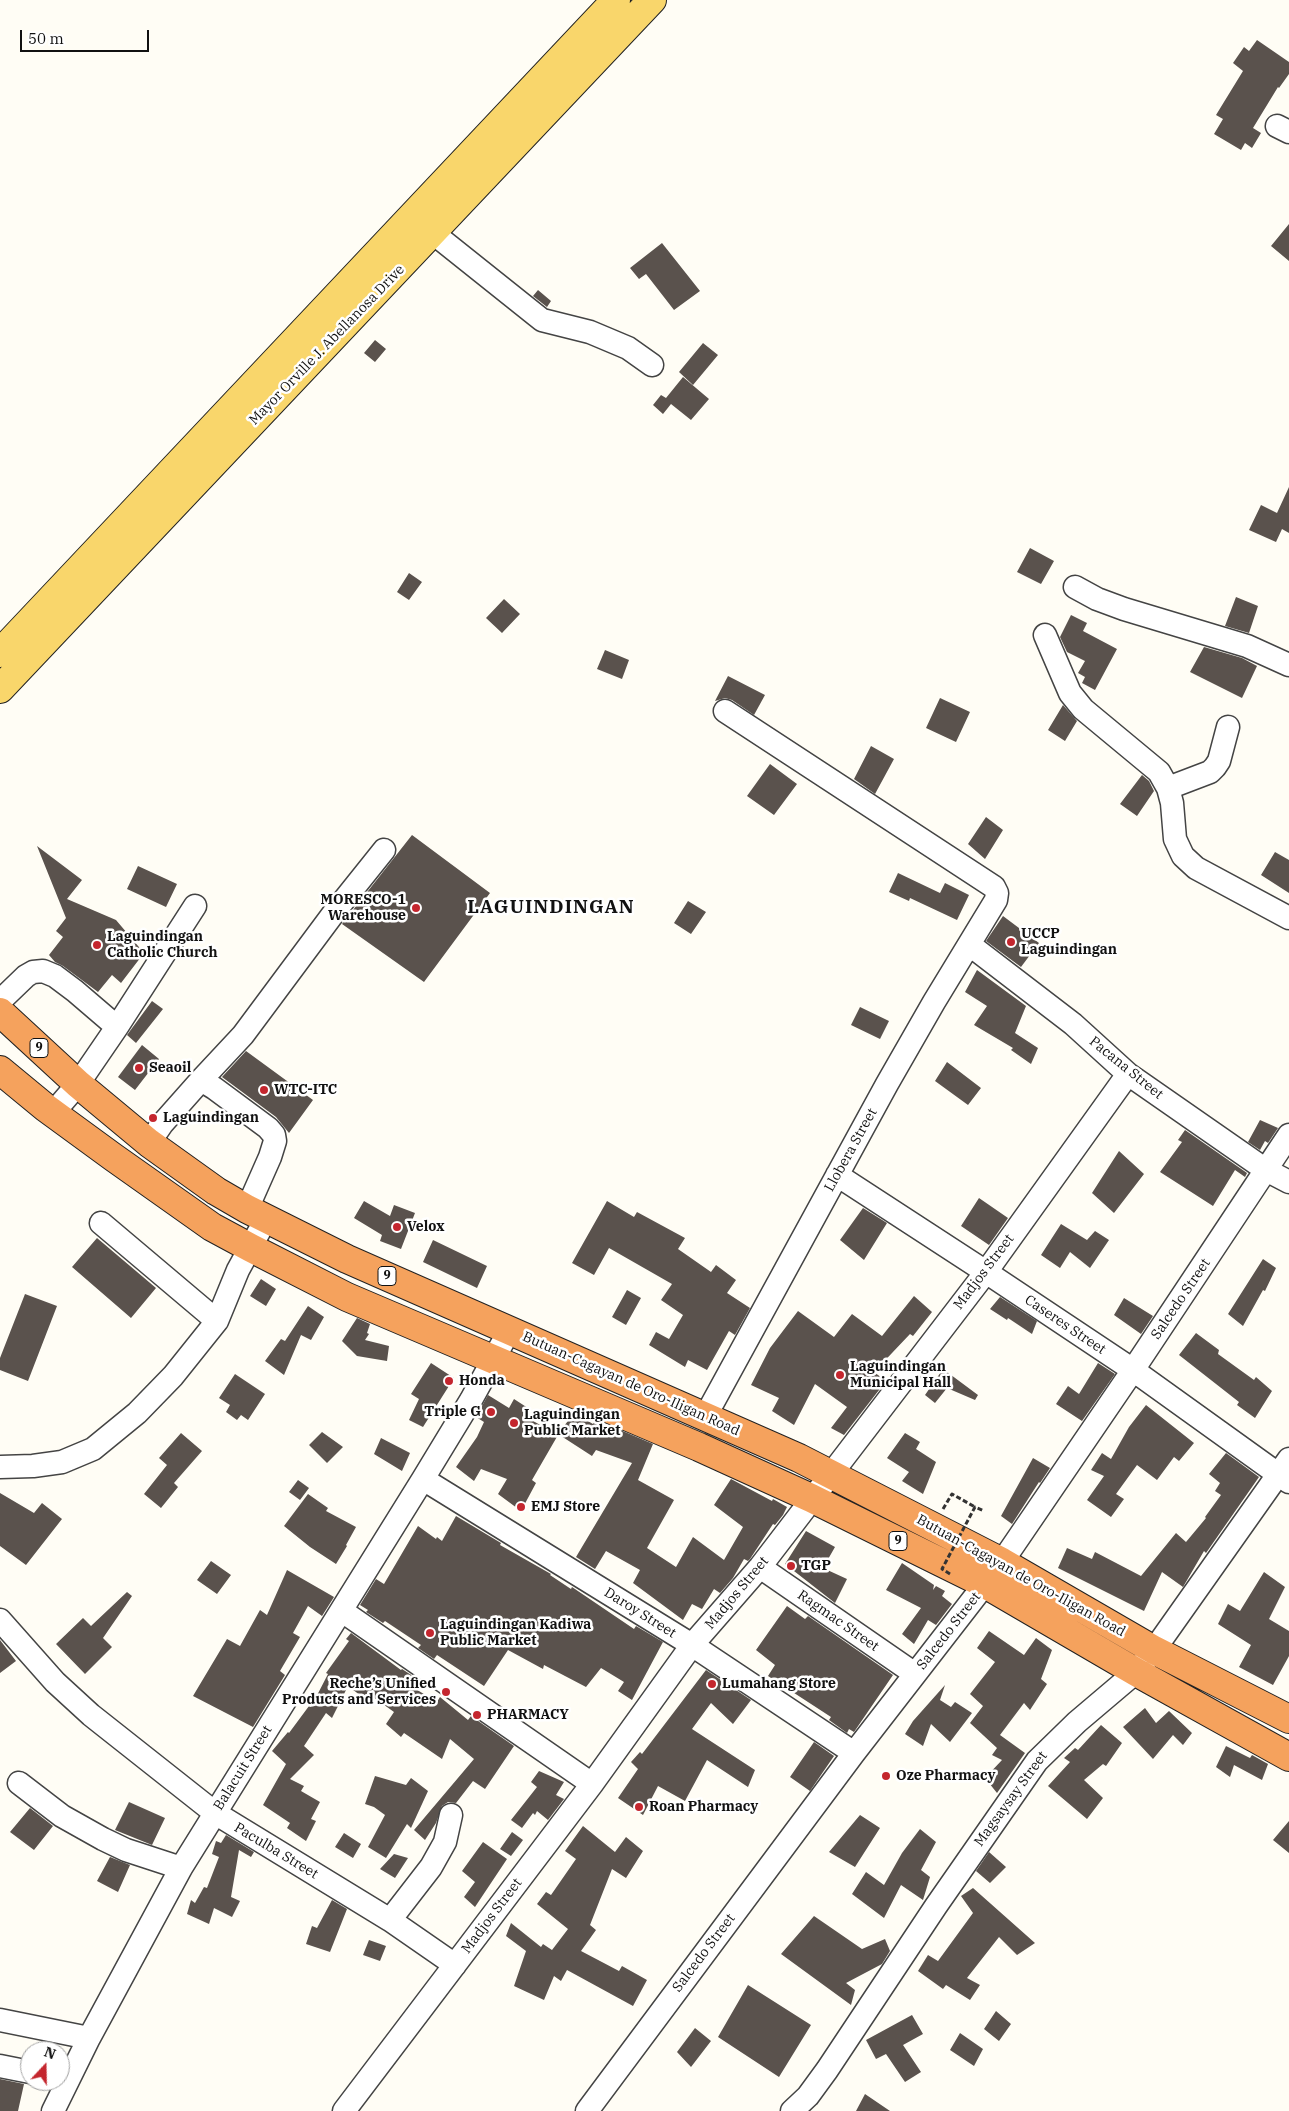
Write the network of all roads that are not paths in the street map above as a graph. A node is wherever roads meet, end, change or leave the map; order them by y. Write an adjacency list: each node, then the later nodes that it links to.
1 (616, 0): 7 (main road, Mayor Orville J. Abellanosa Drive)
2 (652, 0): 3 (main road, Mayor Orville J. Abellanosa Drive)
3 (433, 233): 4 (street); 9 (main road, Mayor Orville J. Abellanosa Drive)
4 (652, 365)
5 (1075, 586): 8 (street)
6 (1045, 635): 12 (street)
7 (0, 653)
8 (1289, 665)
9 (0, 688)
10 (725, 712): 16 (street, Llobera Street)
11 (1228, 727): 12 (street)
12 (1168, 788): 15 (street)
13 (384, 850): 22 (street)
14 (195, 906): 19 (street)
15 (1289, 918)
16 (970, 945): 21 (street, Pacana Street); 28 (street, Llobera Street)
17 (0, 1002): 19 (street)
18 (0, 1012): 23 (highway, Butuan-Cagayan de Oro-Iligan Road / 9)
19 (117, 1027): 23 (street)
20 (0, 1070): 24 (highway, Butuan-Cagayan de Oro-Iligan Road / 9)
21 (1128, 1074): 27 (street, Pacana Street); 33 (street, Madjos Street)
22 (201, 1080): 26 (street); 30 (street)
23 (78, 1084): 24 (street); 26 (highway, Butuan-Cagayan de Oro-Iligan Road / 9)
24 (53, 1113): 32 (highway, Butuan-Cagayan de Oro-Iligan Road / 9)
25 (1289, 1135): 27 (street, Salcedo Street)
26 (149, 1143): 30 (highway, Butuan-Cagayan de Oro-Iligan Road / 9)
27 (1266, 1170): 29 (street, Pacana Street); 37 (street, Salcedo Street)
28 (837, 1175): 33 (street, Caseres Street); 38 (street, Llobera Street)
29 (1289, 1182)
30 (256, 1214): 32 (street); 35 (highway, Butuan-Cagayan de Oro-Iligan Road / 9)
31 (101, 1223): 34 (street)
32 (251, 1248): 34 (street); 36 (highway, Butuan-Cagayan de Oro-Iligan Road / 9)
33 (986, 1272): 37 (street, Caseres Street); 41 (street, Madjos Street)
34 (217, 1322): 39 (street)
35 (509, 1330): 36 (street, Balacuit Street); 38 (highway, Butuan-Cagayan de Oro-Iligan Road / 9)
36 (493, 1359): 42 (street, Balacuit Street); 43 (highway, Butuan-Cagayan de Oro-Iligan Road / 9)
37 (1133, 1370): 40 (street, Caseres Street); 44 (street, Salcedo Street)
38 (705, 1417): 41 (highway, Butuan-Cagayan de Oro-Iligan Road / 9)
39 (0, 1467)
40 (1286, 1472): 50 (street, Magsaysay Street)
41 (831, 1474): 43 (street, Madjos Street); 44 (highway, Butuan-Cagayan de Oro-Iligan Road / 9)
42 (423, 1478): 47 (street, Balacuit Street); 49 (street, Daroy Street)
43 (812, 1498): 45 (street, Madjos Street); 46 (highway, Butuan-Cagayan de Oro-Iligan Road / 9)
44 (1002, 1562): 46 (street, Salcedo Street); 50 (highway, Butuan-Cagayan de Oro-Iligan Road / 9)
45 (760, 1567): 49 (street, Madjos Street); 52 (street, Ragmac Street)
46 (985, 1584): 51 (highway, Butuan-Cagayan de Oro-Iligan Road / 9); 52 (street, Salcedo Street)
47 (342, 1611): 57 (street); 58 (street, Balacuit Street)
48 (0, 1620): 58 (street, Paculba Street)
49 (692, 1646): 54 (street, Daroy Street); 57 (street, Madjos Street)
50 (1154, 1650): 51 (street, Magsaysay Street); 53 (highway, Butuan-Cagayan de Oro-Iligan Road / 9)
51 (1136, 1672): 55 (highway, Butuan-Cagayan de Oro-Iligan Road / 9); 72 (street, Magsaysay Street)
52 (915, 1674): 54 (street, Salcedo Street)
53 (1289, 1720)
54 (854, 1752): 71 (street, Salcedo Street)
55 (1289, 1756)
56 (19, 1783): 60 (street)
57 (592, 1784): 62 (street, Madjos Street)
58 (215, 1813): 60 (street, Balacuit Street); 61 (street, Paculba Street)
59 (451, 1815): 61 (street)
60 (181, 1868): 64 (street, Balacuit Street)
61 (390, 1920): 62 (street, Paculba Street)
62 (455, 1965): 70 (street, Madjos Street)
63 (0, 2020): 64 (street)
64 (89, 2038): 66 (street, Balacuit Street)
65 (0, 2066): 67 (street)
66 (70, 2068)
67 (20, 2070)
68 (60, 2091): 69 (street, Balacuit Street)
69 (53, 2111)
70 (344, 2111)
71 (586, 2111)
72 (792, 2111)

